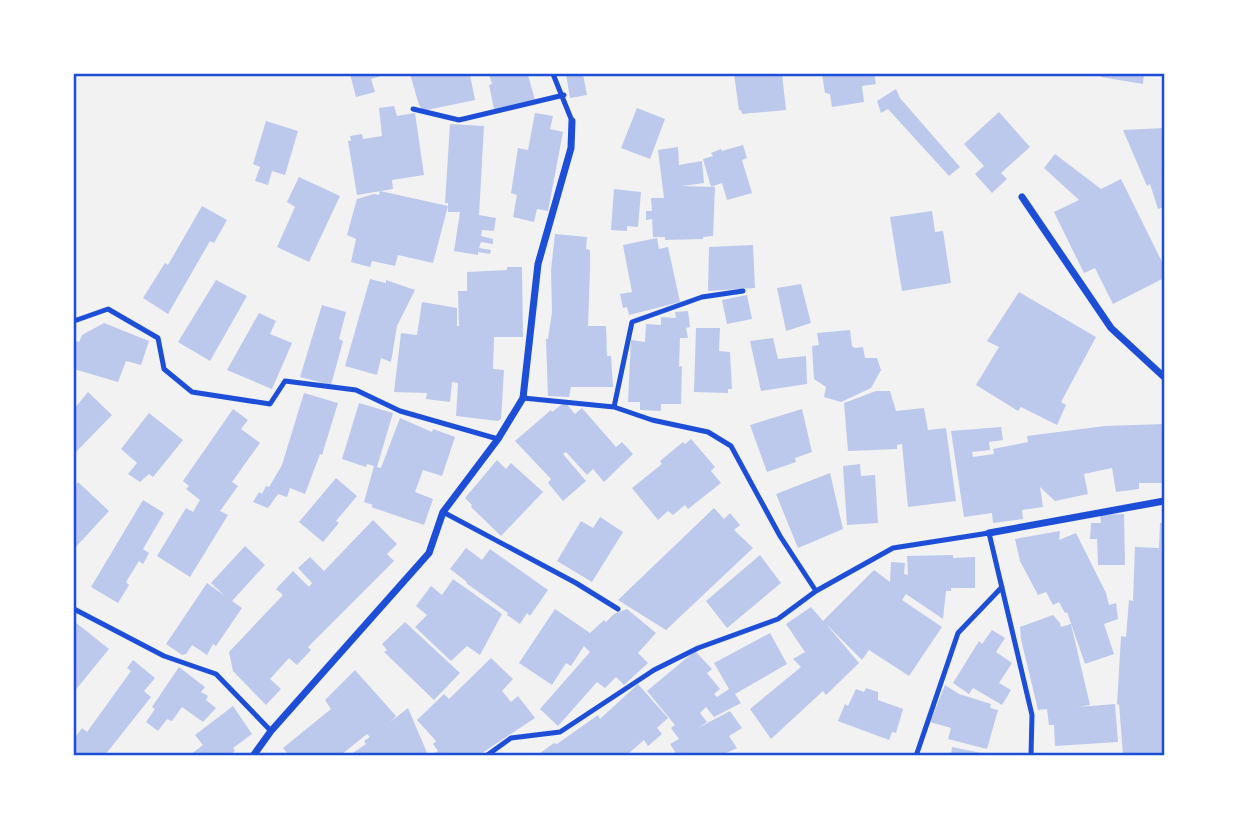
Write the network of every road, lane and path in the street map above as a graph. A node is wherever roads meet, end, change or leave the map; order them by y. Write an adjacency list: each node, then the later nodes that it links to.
1 (553, 74): 2 (lane)
2 (564, 95): 3 (lane); 4 (lane)
3 (413, 109)
4 (572, 121): 9 (street)
5 (1022, 197): 8 (street)
6 (743, 291): 10 (lane)
7 (74, 321): 11 (lane)
8 (1164, 377)
9 (523, 398): 10 (lane); 11 (street)
10 (614, 407): 16 (lane)
11 (498, 439): 13 (street)
12 (1164, 501): 14 (street)
13 (443, 512): 17 (lane); 19 (street)
14 (989, 533): 15 (lane); 16 (lane)
15 (1002, 587): 22 (lane); 23 (lane)
16 (816, 592): 21 (lane)
17 (618, 609)
18 (74, 610): 19 (lane)
19 (271, 731): 20 (street)
20 (253, 755)
21 (486, 755)
22 (916, 755)
23 (1031, 755)

